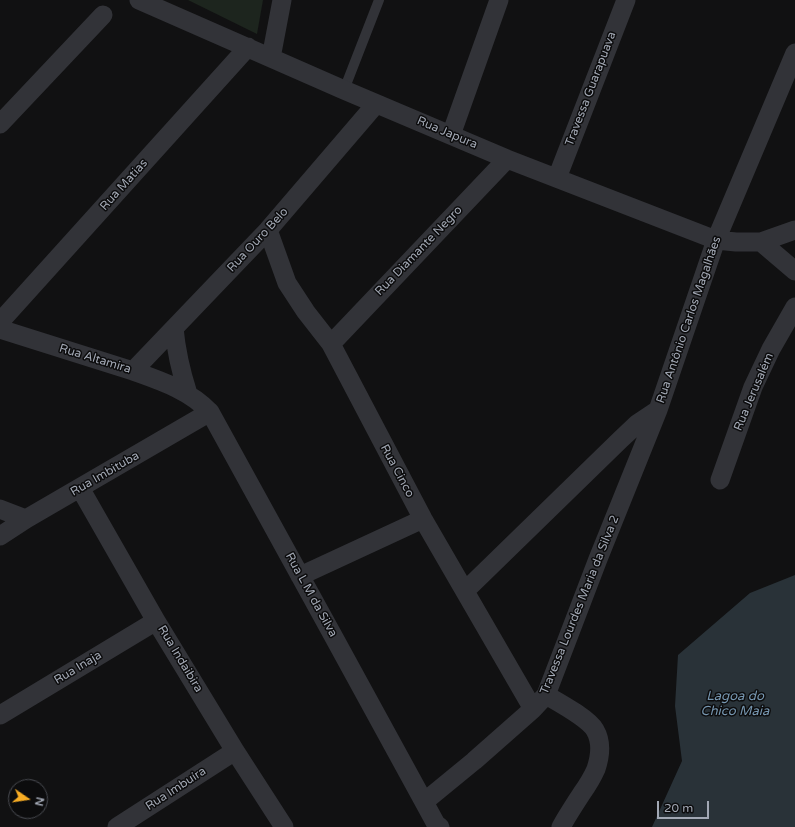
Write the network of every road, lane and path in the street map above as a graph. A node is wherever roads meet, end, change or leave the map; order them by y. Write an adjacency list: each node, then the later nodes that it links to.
1 (139, 0): 7 (street, Rua Japura)
2 (282, 0): 9 (street)
3 (379, 0): 10 (lane)
4 (499, 0): 13 (street)
5 (626, 0): 15 (street, Travessa Guarapuava)
6 (103, 15): 12 (street)
7 (248, 47): 9 (street, Rua Japura); 22 (street, Rua Matias)
8 (795, 53): 18 (street, Rua Antônio Carlos Magalhães)
9 (271, 58): 10 (street, Rua Japura)
10 (344, 90): 11 (street, Rua Japura)
11 (376, 104): 13 (street, Rua Japura); 16 (street, Rua Ouro Belo)
12 (0, 124)
13 (451, 135): 14 (street, Rua Japura)
14 (507, 159): 15 (street, Rua Japura); 25 (street, Rua Diamante Negro)
15 (557, 178): 18 (street, Rua Japura)
16 (268, 230): 23 (street, Rua Ouro Belo); 25 (street, Rua Cinco)
17 (795, 230): 19 (street, Rua Japura)
18 (716, 240): 19 (street, Rua Japura); 28 (street, Rua Antônio Carlos Magalhães)
19 (761, 242): 20 (street)
20 (795, 271)
21 (795, 307): 30 (street, Rua Jerusalém)
22 (0, 322)
23 (174, 328): 26 (street, Rua Ouro Belo); 27 (street)
24 (0, 329): 26 (street, Rua Altamira)
25 (331, 344): 34 (street, Rua Cinco)
26 (133, 371): 27 (street, Rua Altamira)
27 (188, 394): 29 (street, Rua L M da Silva)
28 (658, 410): 37 (street, Rua Antônio Carlos Magalhães); 39 (street, Travessa Lourdes Maria da Silva 2)
29 (210, 412): 31 (street, Rua Imbituba); 36 (street, Rua L M da Silva)
30 (720, 480)
31 (80, 488): 33 (street, Rua Imbituba); 38 (street, Rua Indaibira)
32 (0, 509): 33 (street)
33 (26, 519): 35 (street, Rua Imbituba)
34 (422, 519): 36 (street); 37 (street, Rua Cinco)
35 (0, 536)
36 (300, 576): 43 (street, Rua L M da Silva)
37 (465, 591): 40 (street, Rua Cinco)
38 (156, 621): 41 (street, Rua Inaja); 42 (street, Rua Indaibira)
39 (546, 695): 40 (street, Travessa Lourdes Maria da Silva 2); 47 (street)
40 (533, 709): 43 (street, Travessa Lourdes Maria da Silva 2)
41 (0, 716)
42 (235, 751): 44 (street, Rua Imbuíra); 45 (street, Rua Indaibira)
43 (424, 802): 46 (street, Rua L M da Silva)
44 (117, 827)
45 (284, 827)
46 (440, 827)
47 (561, 827)

